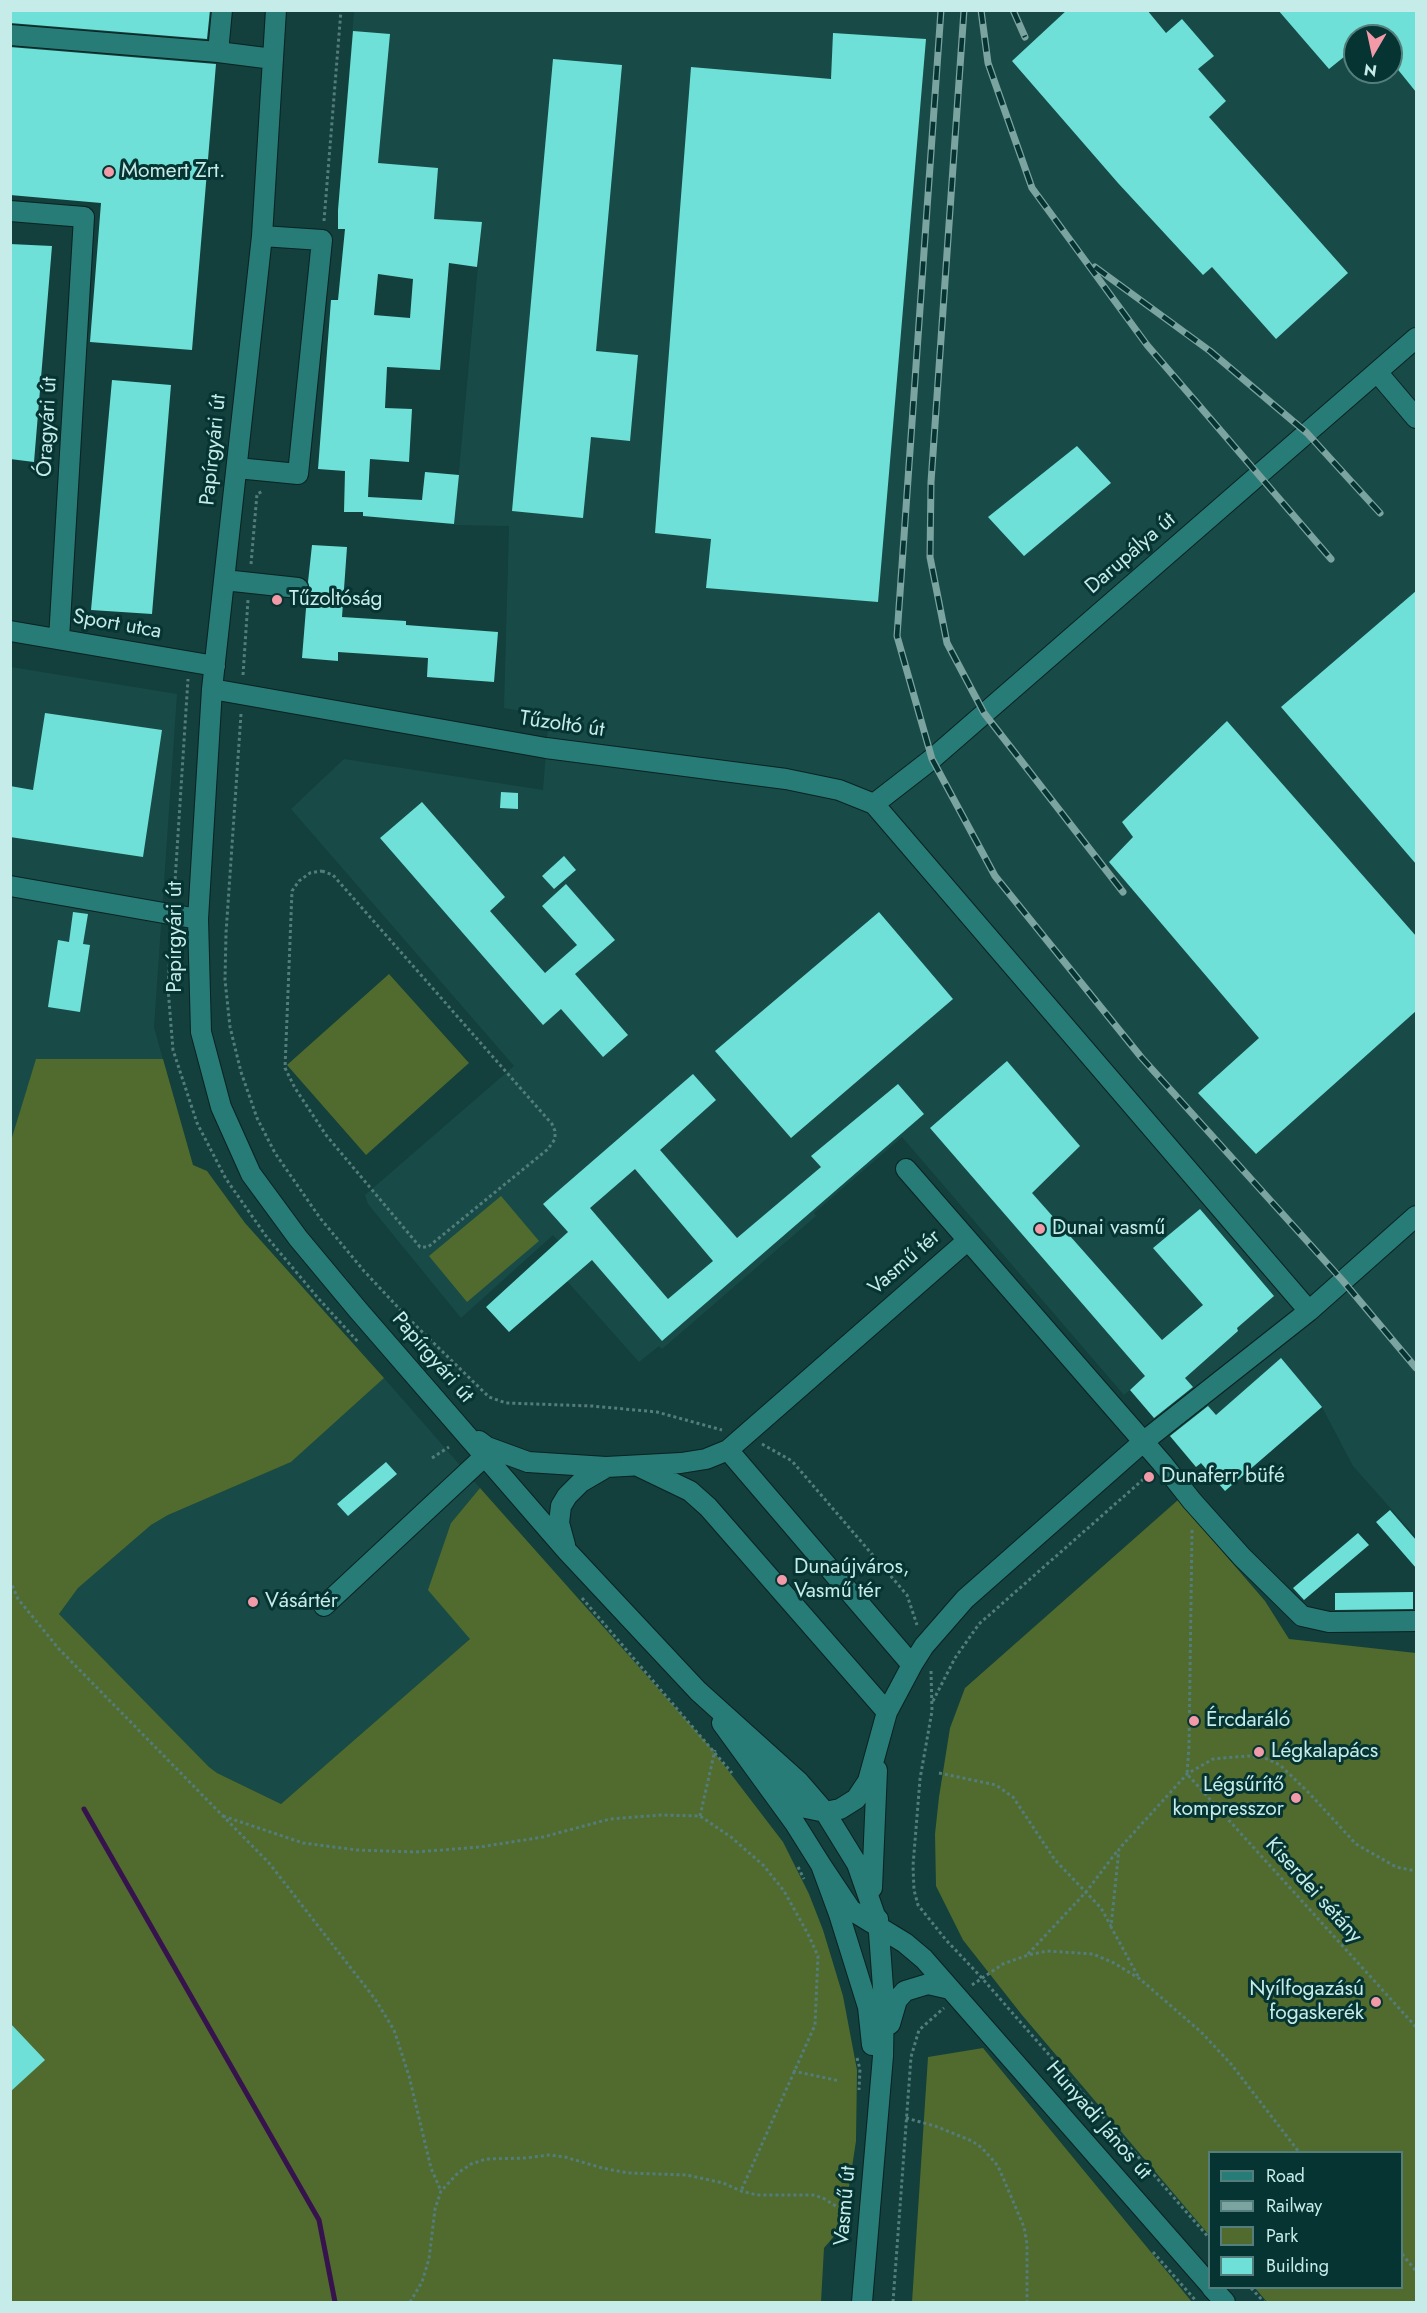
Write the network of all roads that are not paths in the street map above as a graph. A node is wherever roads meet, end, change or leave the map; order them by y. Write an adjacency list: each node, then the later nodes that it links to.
1 (222, 10): 4 (street)
2 (276, 10): 5 (street, Papírgyári út)
3 (10, 35): 4 (street)
4 (218, 52): 5 (street)
5 (273, 59): 7 (street, Papírgyári út)
6 (10, 211): 15 (street, Óragyári út)
7 (262, 236): 11 (street, Papírgyári út); 11 (street)
8 (1416, 338): 9 (street, Darupálya út)
9 (1377, 372): 10 (street); 18 (street, Darupálya út)
10 (1416, 418)
11 (237, 468): 12 (street, Papírgyári út)
12 (224, 580): 13 (street); 16 (street, Papírgyári út)
13 (298, 588)
14 (10, 631): 15 (street, Sport utca)
15 (59, 639): 16 (street, Sport utca)
16 (215, 666): 17 (street, Papírgyári út)
17 (212, 689): 18 (street, Tűzoltó út); 20 (street, Papírgyári út)
18 (874, 804): 24 (street)
19 (10, 886): 20 (street)
20 (198, 919): 25 (street, Papírgyári út)
21 (906, 1169): 23 (street)
22 (1416, 1216): 24 (street)
23 (967, 1241): 26 (street, Vasmű tér); 27 (street, Vasmű tér)
24 (1309, 1311): 26 (street)
25 (462, 1430): 28 (street, Papírgyári út); 30 (street, Vasmű tér)
26 (1143, 1442): 33 (street, Vasmű tér); 34 (street)
27 (728, 1450): 29 (street, Vasmű tér); 34 (street)
28 (486, 1455): 31 (street, Papírgyári út); 32 (street)
29 (637, 1466): 30 (street, Vasmű tér); 36 (street)
30 (606, 1467): 31 (street)
31 (567, 1551): 35 (street, Papírgyári út)
32 (324, 1606)
33 (1416, 1621)
34 (912, 1665): 36 (street)
35 (698, 1691): 38 (street); 39 (street)
36 (887, 1712): 37 (street)
37 (878, 1751): 39 (street); 41 (street)
38 (752, 1763): 39 (street); 40 (street)
39 (825, 1812): 41 (street)
40 (821, 1865): 41 (street); 44 (street)
41 (879, 1927): 42 (street, Hunyadi János út); 43 (street)
42 (954, 1993): 43 (street); 45 (street, Hunyadi János út)
43 (883, 2056): 44 (street)
44 (877, 2113): 47 (street, Vasmű út)
45 (1208, 2283)
46 (1214, 2289): 48 (street, Hunyadi János út)
47 (862, 2302)
48 (1225, 2302)

